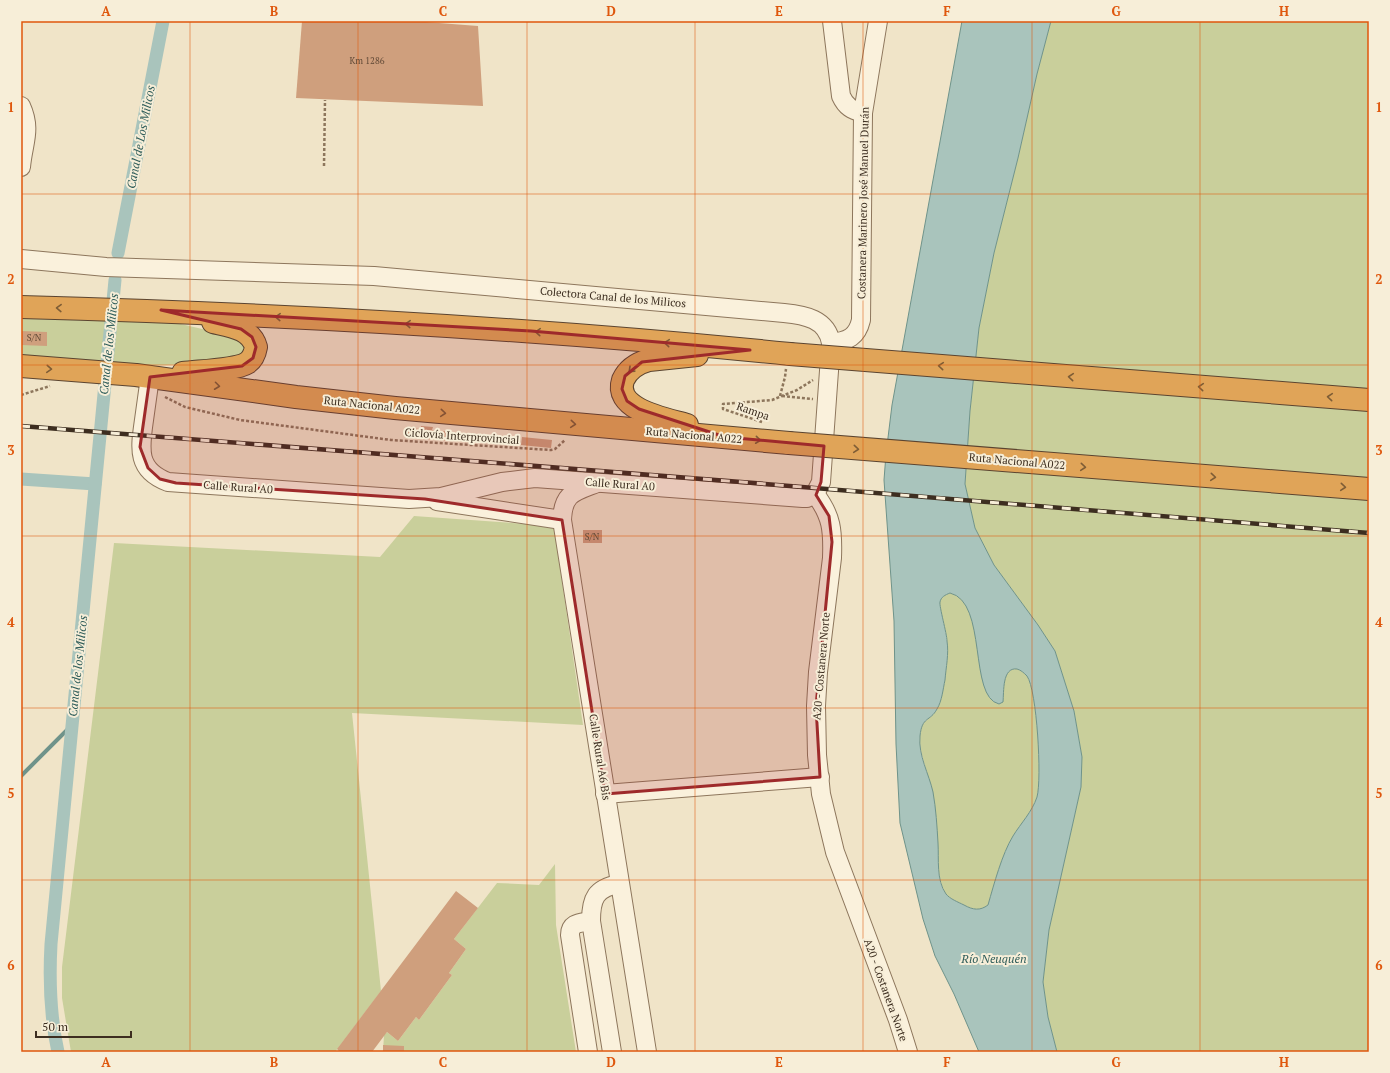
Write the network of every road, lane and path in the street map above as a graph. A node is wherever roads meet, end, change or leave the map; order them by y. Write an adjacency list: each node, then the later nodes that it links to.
1 (832, 21): 5 (street)
2 (878, 21): 5 (street, Costanera Marinero José Manuel Durán)
3 (325, 100): 6 (path)
4 (21, 106): 7 (street)
5 (863, 113): 11 (street, Costanera Marinero José Manuel Durán)
6 (324, 166)
7 (21, 167)
8 (21, 259): 11 (street, Colectora Canal de los Milicos)
9 (21, 307): 10 (highway, one-way to 9)
10 (161, 310): 12 (highway, one-way to 10); 16 (highway)
11 (831, 343): 14 (street)
12 (750, 350): 19 (highway, one-way to 12, bridge); 22 (highway, one-way to 22)
13 (21, 366): 16 (highway, Ruta Nacional A022, one-way to 16)
14 (829, 371): 17 (path); 18 (street)
15 (785, 377): 17 (path)
16 (145, 380): 21 (path, Ciclovía Interprovincial); 22 (highway, Ruta Nacional A022, one-way to 22); 26 (street, Calle Rural A0)
17 (780, 396): 18 (path); 20 (path, Rampa)
18 (827, 400): 25 (street)
19 (1369, 400)
20 (764, 423)
21 (568, 437)
22 (725, 437): 24 (highway, Ruta Nacional A022, one-way to 24, bridge)
23 (599, 482): 25 (street, Calle Rural A0); 26 (street, Calle Rural A0); 27 (street, Calle Rural A6 Bis)
24 (1369, 489)
25 (816, 494): 28 (street, A20 - Costanera Norte)
26 (425, 499): 27 (street, Calle Rural A0)
27 (562, 520): 29 (street, Calle Rural A6 Bis)
28 (820, 777): 29 (street); 35 (street, A20 - Costanera Norte)
29 (606, 794): 30 (street, Calle Rural A6 Bis)
30 (619, 884): 31 (street); 34 (street, Calle Rural A6 Bis)
31 (591, 921): 32 (street); 33 (street)
32 (588, 1052)
33 (612, 1052)
34 (647, 1052)
35 (908, 1052)

